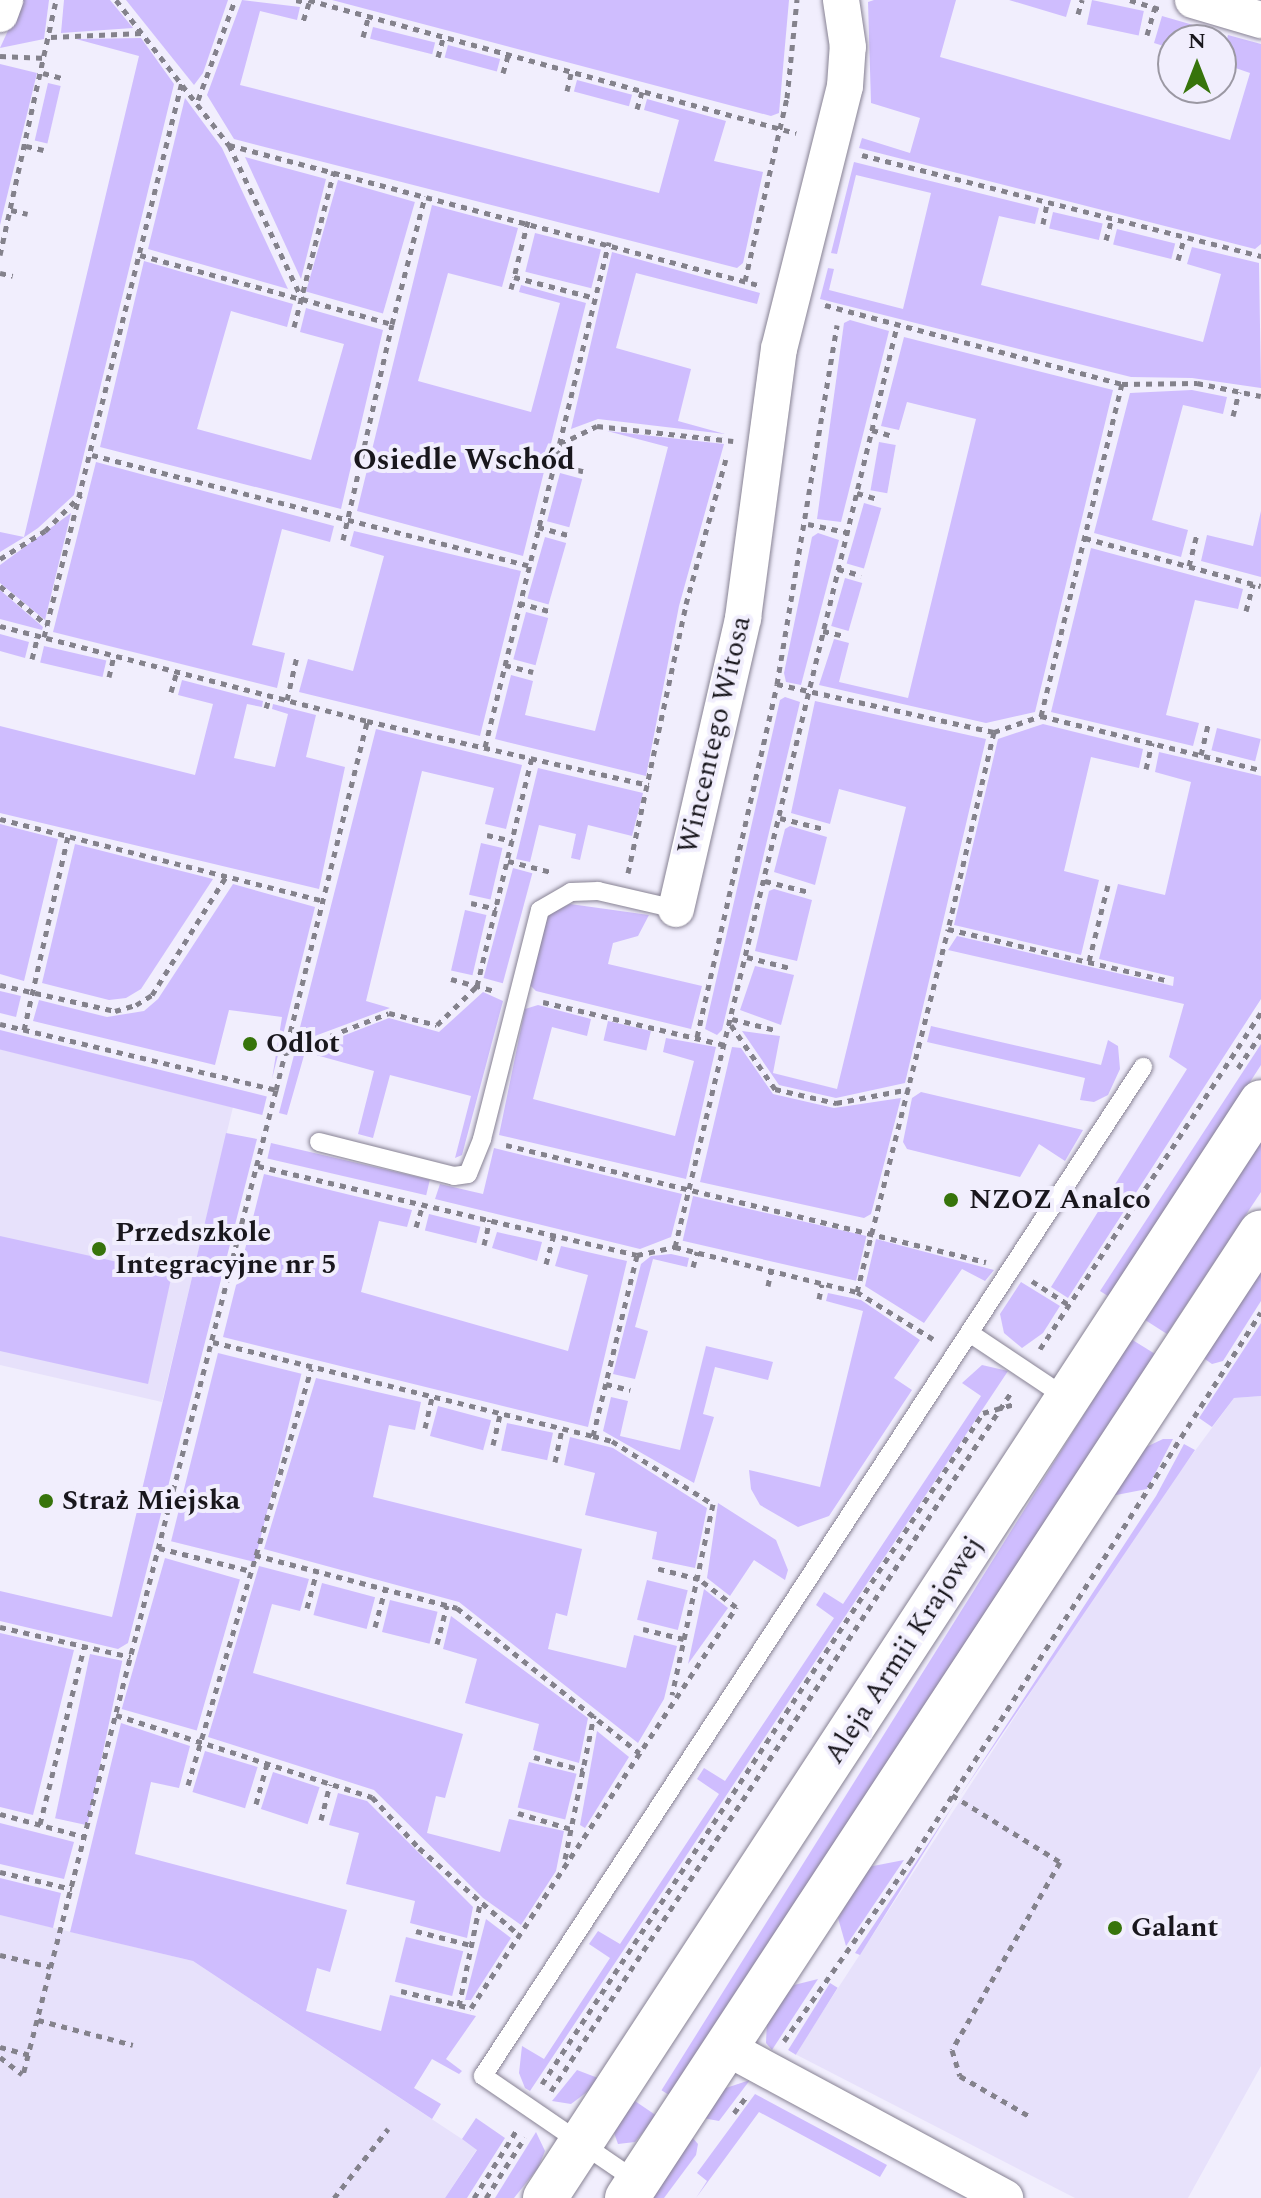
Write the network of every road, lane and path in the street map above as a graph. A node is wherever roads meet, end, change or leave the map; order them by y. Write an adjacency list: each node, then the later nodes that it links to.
1 (5, 0): 12 (street)
2 (56, 0): 19 (path)
3 (116, 0): 17 (path)
4 (235, 0): 33 (path)
5 (296, 0): 10 (path)
6 (797, 0): 35 (path)
7 (841, 0): 37 (street, Wincentego Witosa)
8 (1082, 0): 13 (path)
9 (1193, 0): 15 (street)
10 (309, 1): 14 (path); 16 (path)
11 (1155, 7): 18 (path)
12 (0, 14)
13 (1078, 14)
14 (368, 18): 20 (path); 21 (path)
15 (1261, 20)
16 (303, 22)
17 (143, 33): 19 (path); 30 (path)
18 (1147, 35)
19 (51, 37): 25 (path)
20 (363, 37)
21 (443, 38): 23 (path); 24 (path)
22 (0, 56): 25 (path)
23 (508, 56): 27 (path); 28 (path)
24 (438, 57)
25 (47, 58): 26 (path)
26 (43, 73): 29 (path); 38 (path)
27 (503, 73)
28 (571, 73): 31 (path); 32 (path)
29 (62, 78)
30 (182, 82): 33 (path); 52 (path)
31 (567, 91)
32 (642, 92): 34 (path); 35 (path)
33 (198, 100): 36 (path)
34 (637, 109)
35 (781, 128): 37 (path); 58 (path)
36 (229, 145): 40 (path); 62 (path)
37 (831, 145): 42 (path); 60 (street, Wincentego Witosa)
38 (26, 146): 39 (path); 43 (path)
39 (44, 150)
40 (334, 171): 41 (path); 62 (path)
41 (425, 196): 45 (path); 63 (path)
42 (1047, 204): 46 (path); 47 (path)
43 (11, 210): 44 (path); 51 (path)
44 (28, 214)
45 (528, 221): 50 (path); 57 (path)
46 (1111, 221): 48 (path); 49 (path)
47 (1043, 224)
48 (1184, 239): 53 (path); 54 (path)
49 (1106, 240)
50 (609, 242): 58 (path); 61 (path)
51 (0, 255)
52 (140, 255): 62 (path); 76 (path)
53 (1261, 256)
54 (1178, 260)
55 (0, 273): 56 (path)
56 (13, 276)
57 (514, 277): 59 (path); 61 (path)
58 (745, 281): 60 (path)
59 (511, 289)
60 (793, 296): 65 (path); 146 (street, Wincentego Witosa)
61 (595, 298): 75 (path)
62 (302, 299): 63 (path); 66 (path)
63 (392, 324): 82 (path)
64 (837, 325): 83 (path)
65 (897, 326): 67 (path); 72 (path)
66 (294, 327)
67 (1122, 384): 68 (path); 88 (path)
68 (1239, 392): 69 (path); 70 (path)
69 (1261, 396)
70 (1233, 416)
71 (737, 427): 74 (path)
72 (872, 430): 73 (path); 79 (path)
73 (893, 436)
74 (734, 441): 75 (path); 129 (path)
75 (559, 444): 77 (path)
76 (92, 455): 80 (path); 82 (path)
77 (554, 464): 78 (path); 84 (path)
78 (583, 471)
79 (857, 493): 81 (path); 85 (path)
80 (81, 494): 90 (path); 101 (path)
81 (878, 499)
82 (348, 519): 89 (path); 91 (path)
83 (808, 524): 85 (path); 113 (path)
84 (538, 527): 87 (path); 91 (path)
85 (847, 532): 93 (path)
86 (1197, 533): 92 (path)
87 (568, 535)
88 (1085, 538): 92 (path); 119 (path)
89 (343, 540)
90 (0, 559)
91 (528, 565): 98 (path)
92 (1189, 566): 95 (path)
93 (838, 569): 94 (path); 103 (path)
94 (861, 575)
95 (1253, 584): 97 (path); 100 (path)
96 (0, 586): 101 (path)
97 (1261, 586)
98 (519, 603): 99 (path); 109 (path)
99 (549, 611)
100 (1246, 611)
101 (47, 625): 104 (path)
102 (0, 626): 104 (path)
103 (823, 631): 105 (path); 115 (path)
104 (41, 636): 106 (path); 108 (path)
105 (845, 636)
106 (114, 655): 110 (path); 112 (path)
107 (297, 656): 117 (path)
108 (32, 659)
109 (505, 665): 111 (path); 124 (path)
110 (177, 671): 114 (path); 116 (path)
111 (533, 672)
112 (109, 677)
113 (777, 684): 115 (path); 162 (path)
114 (171, 692)
115 (808, 694): 122 (path); 130 (path)
116 (270, 696): 117 (path); 118 (path)
117 (287, 700): 120 (path)
118 (266, 708)
119 (1041, 716): 122 (path); 123 (path)
120 (367, 721): 124 (path); 143 (path)
121 (1208, 724): 125 (path)
122 (994, 732): 147 (path)
123 (1152, 743): 125 (path); 127 (path)
124 (485, 747): 126 (path)
125 (1201, 755): 128 (path)
126 (532, 757): 129 (path); 135 (path)
127 (1146, 769)
128 (1261, 770)
129 (649, 785): 142 (path)
130 (780, 818): 132 (path); 139 (path)
131 (0, 819): 134 (path)
132 (824, 829)
133 (487, 835): 135 (path)
134 (68, 837): 138 (path); 155 (path)
135 (512, 841): 136 (path)
136 (508, 861): 137 (path); 145 (path)
137 (551, 872)
138 (227, 875): 143 (path); 155 (path)
139 (765, 881): 141 (path); 148 (path)
140 (1108, 885): 149 (path)
141 (809, 892)
142 (623, 897): 146 (lane, Wincentego Witosa); 156 (lane, Wincentego Witosa)
143 (323, 901): 164 (path)
144 (471, 903): 145 (path)
145 (496, 909): 154 (path)
146 (676, 909)
147 (948, 929): 149 (path); 167 (path)
148 (747, 957): 150 (path); 157 (path)
149 (1089, 961): 152 (path)
150 (790, 968)
151 (451, 979): 154 (path)
152 (1169, 981)
153 (0, 985): 155 (path)
154 (477, 986): 164 (path)
155 (31, 992): 159 (path)
156 (518, 997): 162 (path); 169 (lane, Wincentego Witosa)
157 (731, 1021): 160 (path); 163 (path); 167 (path)
158 (0, 1024): 159 (path)
159 (24, 1030): 168 (path)
160 (775, 1030)
161 (1261, 1034): 166 (path)
162 (697, 1037): 163 (path)
163 (725, 1045): 172 (path)
164 (285, 1054): 168 (path)
165 (1143, 1067): 185 (lane)
166 (1248, 1088): 198 (street, Aleja Armii Krajowej)
167 (910, 1089): 176 (path)
168 (276, 1090): 171 (path)
169 (482, 1139): 170 (lane, Wincentego Witosa); 172 (path)
170 (319, 1142)
171 (258, 1166): 173 (path); 195 (path)
172 (690, 1189): 176 (path); 180 (path)
173 (423, 1204): 174 (path); 175 (path)
174 (490, 1220): 178 (path); 179 (path)
175 (416, 1227)
176 (873, 1232): 185 (path); 189 (path)
177 (1261, 1232): 256 (street)
178 (554, 1235): 182 (path); 183 (path)
179 (484, 1245)
180 (675, 1247): 181 (path); 182 (path)
181 (697, 1252): 184 (path); 186 (path)
182 (637, 1255): 197 (path)
183 (546, 1264)
184 (693, 1267)
185 (1012, 1268): 191 (path); 193 (lane)
186 (771, 1271): 187 (path); 188 (path)
187 (822, 1284): 189 (path); 190 (path)
188 (768, 1286)
189 (857, 1292): 194 (path)
190 (819, 1299)
191 (1069, 1305)
192 (1261, 1312): 234 (path)
193 (971, 1334): 198 (lane); 260 (lane)
194 (933, 1339)
195 (213, 1342): 196 (path); 207 (path)
196 (311, 1369): 200 (path); 208 (path)
197 (606, 1384): 199 (path); 204 (path)
198 (1052, 1388): 260 (path); 264 (street, Aleja Armii Krajowej)
199 (630, 1390)
200 (432, 1398): 201 (path); 202 (path)
201 (500, 1414): 203 (path); 205 (path)
202 (425, 1428)
203 (562, 1429): 204 (path); 206 (path)
204 (593, 1436): 212 (path)
205 (493, 1445)
206 (555, 1462)
207 (159, 1548): 210 (path); 222 (path)
208 (255, 1555): 210 (path); 211 (path)
209 (656, 1568): 212 (path)
210 (251, 1571): 227 (path)
211 (317, 1571): 213 (path); 215 (path)
212 (699, 1579): 219 (path); 223 (path)
213 (385, 1589): 214 (path); 217 (path)
214 (447, 1605): 220 (path); 226 (path)
215 (307, 1608)
216 (0, 1627): 221 (path)
217 (375, 1627)
218 (643, 1629): 219 (path)
219 (684, 1639): 223 (path)
220 (437, 1644)
221 (84, 1647): 222 (path); 239 (path)
222 (131, 1657): 225 (path)
223 (671, 1700): 228 (path)
224 (807, 1701): 260 (path)
225 (116, 1715): 227 (path); 241 (path)
226 (594, 1715): 228 (path); 231 (path)
227 (200, 1743): 230 (path); 233 (path)
228 (639, 1753): 242 (path)
229 (534, 1757): 231 (path)
230 (267, 1764): 232 (path); 235 (path)
231 (583, 1770): 240 (path)
232 (330, 1784): 238 (path); 245 (path)
233 (188, 1785)
234 (952, 1795): 259 (path); 261 (path)
235 (256, 1804)
236 (518, 1813): 240 (path)
237 (0, 1814): 239 (path)
238 (321, 1820)
239 (40, 1824): 241 (path)
240 (571, 1829): 242 (path)
241 (85, 1837): 244 (path)
242 (564, 1865): 247 (path)
243 (0, 1872): 244 (path)
244 (72, 1889): 250 (path)
245 (480, 1904): 247 (path); 248 (path)
246 (416, 1931): 248 (path)
247 (519, 1935): 252 (path)
248 (471, 1945): 252 (path)
249 (0, 1955): 250 (path)
250 (51, 1967): 253 (path)
251 (401, 1991): 252 (path)
252 (459, 2006)
253 (38, 2020): 254 (path); 257 (path)
254 (133, 2045)
255 (0, 2047): 257 (path)
256 (727, 2048): 259 (street); 265 (street)
257 (29, 2055): 258 (path)
258 (0, 2057)
259 (765, 2069): 262 (path); 270 (street)
260 (534, 2112): 264 (lane); 267 (path); 268 (path)
261 (1029, 2116)
262 (724, 2126)
263 (388, 2129): 266 (path)
264 (580, 2145): 265 (lane); 269 (street, Aleja Armii Krajowej)
265 (632, 2190)
266 (334, 2198)
267 (474, 2198)
268 (486, 2198)
269 (545, 2198)
270 (1005, 2198)

